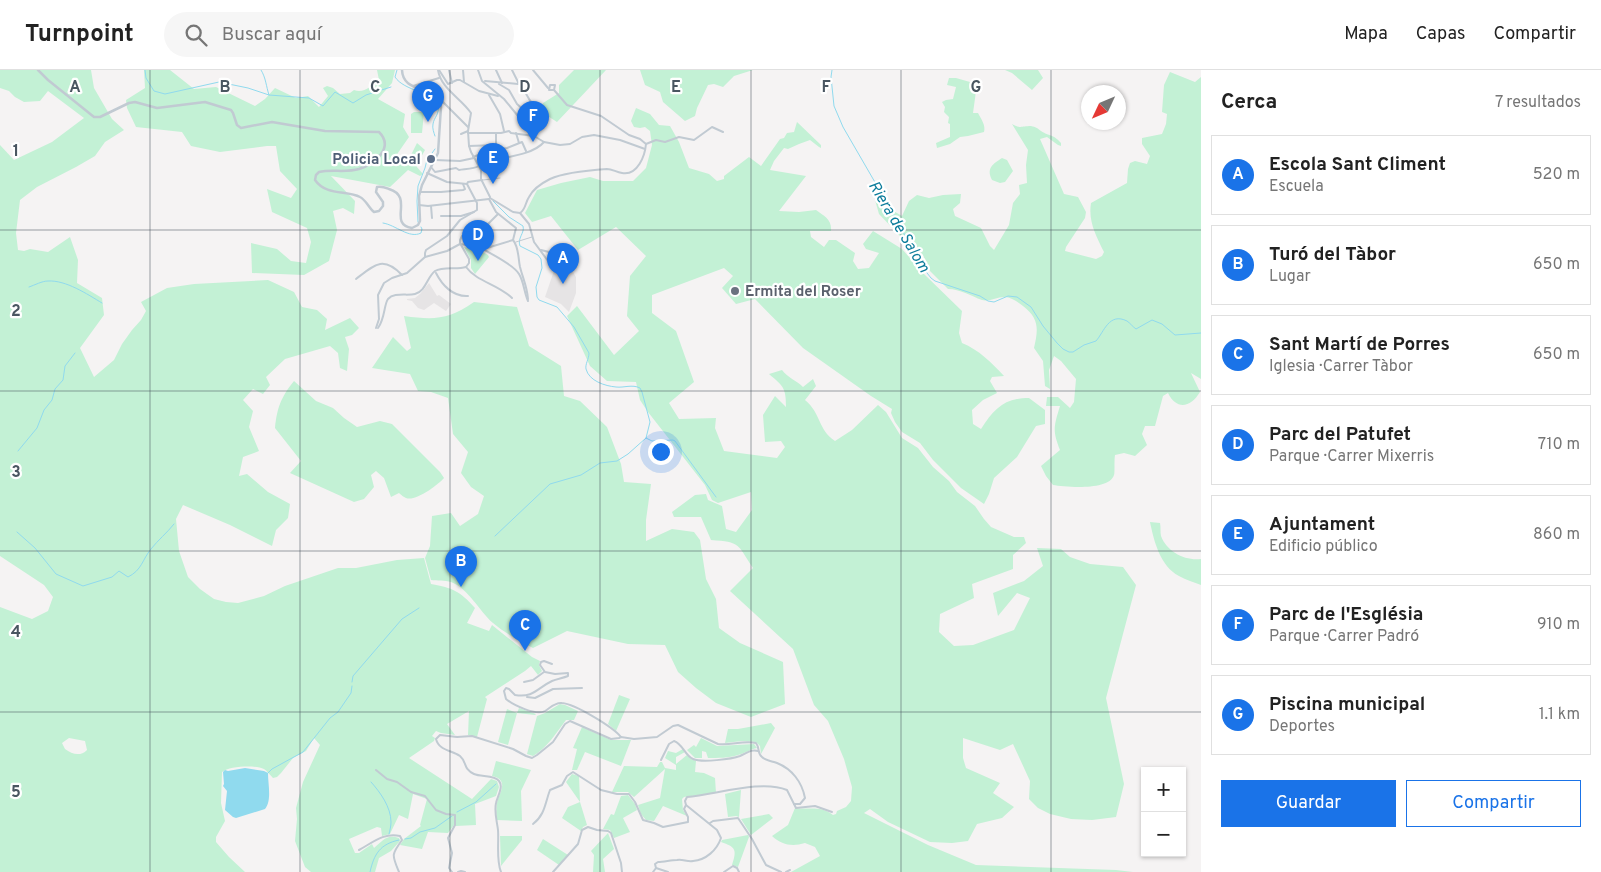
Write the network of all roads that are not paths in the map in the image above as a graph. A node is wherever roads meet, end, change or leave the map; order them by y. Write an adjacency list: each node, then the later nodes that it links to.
1 (38, 70): 56 (street)
2 (402, 70): 17 (street)
3 (438, 70): 10 (street); 13 (street)
4 (449, 70): 13 (street)
5 (463, 70): 11 (street)
6 (478, 70): 14 (street)
7 (496, 70): 15 (street)
8 (512, 70): 16 (street)
9 (533, 70): 18 (street)
10 (440, 78): 17 (street); 25 (street)
11 (464, 82): 13 (street); 20 (street)
12 (497, 82): 14 (street); 15 (street); 24 (street)
13 (452, 83)
14 (488, 83): 21 (street)
15 (502, 83): 16 (street)
16 (519, 84): 23 (street)
17 (413, 86): 22 (street)
18 (548, 88): 19 (street); 19 (street)
19 (554, 90): 35 (street)
20 (488, 94): 21 (street); 26 (street)
21 (501, 96): 32 (street)
22 (439, 100): 25 (street); 45 (street)
23 (532, 103)
24 (526, 112)
25 (468, 127): 27 (street)
26 (504, 131): 29 (street); 30 (street)
27 (468, 132): 29 (street); 31 (street); 37 (street)
28 (722, 132): 35 (street)
29 (496, 133): 36 (street)
30 (516, 133): 32 (street); 34 (street)
31 (461, 134)
32 (534, 136): 33 (street)
33 (544, 142): 38 (street); 41 (street)
34 (519, 143): 40 (street); 41 (street)
35 (645, 144): 38 (street); 39 (street)
36 (496, 145): 37 (street); 40 (street)
37 (468, 146): 42 (street)
38 (641, 147): 39 (street)
39 (645, 149): 59 (street)
40 (497, 150): 42 (street); 44 (street)
41 (526, 151): 43 (street)
42 (474, 158): 45 (street); 47 (street)
43 (505, 158): 44 (street); 47 (street)
44 (499, 159): 47 (street)
45 (435, 160): 46 (street)
46 (431, 167): 47 (street); 48 (street)
47 (480, 167): 50 (street)
48 (427, 173): 51 (street); 53 (street)
49 (500, 178): 50 (street)
50 (482, 180): 52 (street); 54 (street)
51 (463, 184): 52 (street); 53 (street)
52 (468, 184): 55 (street)
53 (420, 192): 56 (street)
54 (489, 199): 55 (street); 59 (street); 60 (street)
55 (476, 201): 57 (street); 58 (street)
56 (419, 205): 57 (street)
57 (431, 206): 62 (street)
58 (476, 211): 61 (street); 70 (street)
59 (520, 213): 63 (street)
60 (498, 214): 64 (street); 65 (street)
61 (442, 216)
62 (432, 218)
63 (532, 237): 64 (street); 68 (street)
64 (514, 241): 67 (street); 69 (street)
65 (460, 244): 66 (street); 70 (street); 71 (street)
66 (481, 248): 67 (street); 69 (street)
67 (490, 248): 69 (street)
68 (541, 250): 68 (street)
69 (488, 253)
70 (425, 257): 73 (street)
71 (466, 267): 72 (street); 76 (street)
72 (435, 272): 73 (street); 75 (street)
73 (402, 275): 74 (street)
74 (356, 279)
75 (468, 296)
76 (512, 298)
77 (552, 664): 78 (street)
78 (544, 672): 79 (street); 81 (street)
79 (524, 682)
80 (582, 688): 81 (street)
81 (526, 696): 82 (street)
82 (621, 737): 83 (street); 98 (street)
83 (758, 751): 84 (street); 86 (street)
84 (662, 760)
85 (376, 770): 95 (street)
86 (794, 804): 87 (street); 88 (street)
87 (686, 805): 89 (street); 90 (street)
88 (832, 812)
89 (710, 823): 92 (street); 105 (street)
90 (533, 824)
91 (359, 850): 94 (street)
92 (656, 868): 101 (street); 102 (street)
93 (790, 870): 106 (street)
94 (399, 872)
95 (452, 872)
96 (458, 872): 97 (street)
97 (465, 872)
98 (501, 872)
99 (553, 872): 100 (street)
100 (622, 872)
101 (653, 872)
102 (668, 872)
103 (724, 872): 104 (street)
104 (739, 872)
105 (781, 872)
106 (786, 872)

